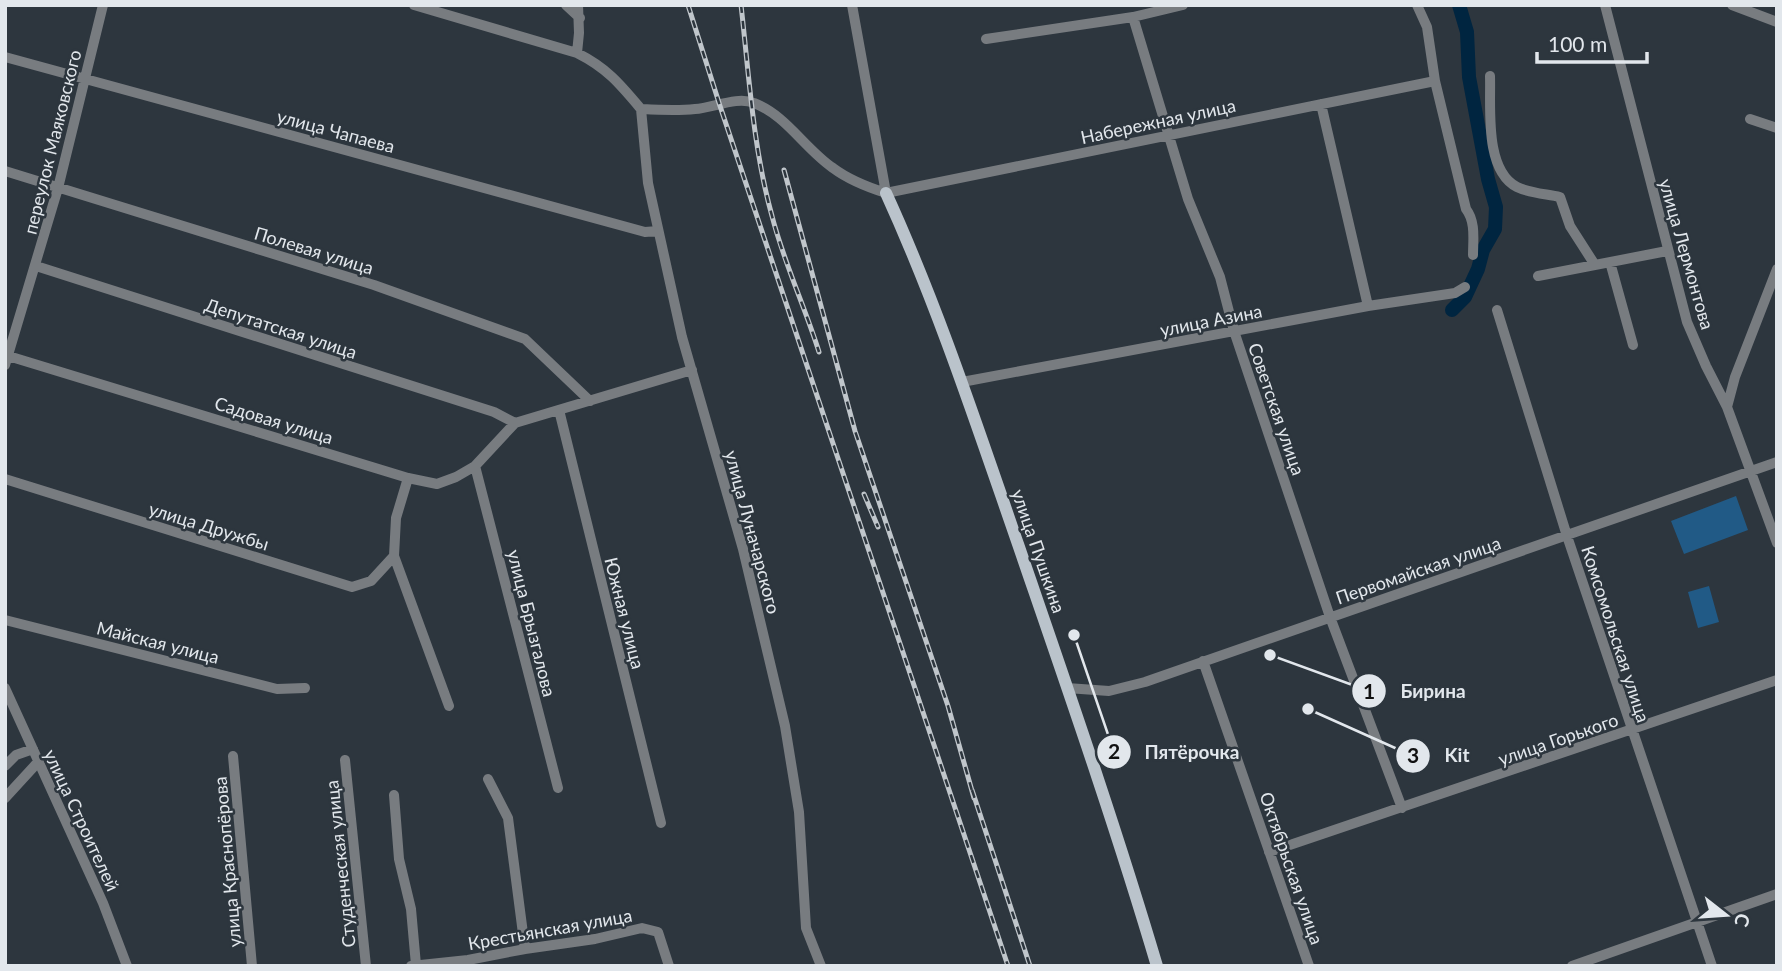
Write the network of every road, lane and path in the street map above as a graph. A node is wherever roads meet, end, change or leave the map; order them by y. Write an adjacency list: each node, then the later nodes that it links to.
1 (103, 5): 17 (street, переулок Маяковского)
2 (414, 5): 14 (street)
3 (566, 5): 11 (street)
4 (578, 5): 11 (street)
5 (852, 5): 26 (street)
6 (1183, 5): 10 (street)
7 (1417, 5): 18 (street)
8 (1605, 5): 28 (street, улица Лермонтова)
9 (1732, 5): 12 (street)
10 (1133, 17): 13 (street); 23 (street, Советская улица)
11 (579, 18): 14 (street)
12 (1777, 22)
13 (986, 39)
14 (577, 54): 20 (street)
15 (5, 57): 17 (street, улица Чапаева)
16 (1490, 76): 31 (street)
17 (85, 79): 25 (street, переулок Маяковского); 27 (street, улица Чапаева)
18 (1435, 81): 19 (street, Набережная улица); 29 (street)
19 (1321, 104): 23 (street, Набережная улица); 36 (street)
20 (642, 108): 26 (street); 27 (street, улица Луначарского)
21 (1750, 119): 22 (street)
22 (1777, 128)
23 (1168, 135): 26 (street, Набережная улица); 38 (street, Советская улица)
24 (5, 171): 25 (street, Полевая улица)
25 (58, 188): 32 (street, переулок Маяковского); 43 (street, Полевая улица)
26 (886, 193): 42 (main road, улица Пушкина)
27 (659, 231): 41 (street, улица Луначарского)
28 (1667, 251): 30 (street); 44 (street, улица Лермонтова)
29 (1473, 256)
30 (1610, 262): 31 (street); 39 (street)
31 (1595, 265): 34 (street)
32 (36, 267): 40 (street, переулок Маяковского); 46 (street, Депутатская улица)
33 (1777, 269): 44 (street)
34 (1538, 276)
35 (1465, 286): 36 (street, улица Азина)
36 (1368, 306): 38 (street, улица Азина)
37 (1497, 310): 52 (street, Комсомольская улица)
38 (1234, 331): 42 (street, улица Азина); 55 (street, Советская улица)
39 (1633, 345)
40 (6, 359): 50 (street, Садовая улица)
41 (692, 370): 43 (street); 84 (street, улица Луначарского)
42 (962, 382): 61 (main road, улица Пушкина)
43 (590, 401): 45 (street)
44 (1727, 407): 49 (street, улица Лермонтова)
45 (559, 410): 46 (street); 74 (street, Южная улица)
46 (515, 423): 48 (street, Садовая улица)
47 (1777, 463): 49 (street, Первомайская улица)
48 (475, 466): 50 (street, Садовая улица); 70 (street, улица Брызгалова)
49 (1749, 472): 52 (street, Первомайская улица); 53 (street, улица Лермонтова)
50 (408, 478): 54 (street)
51 (5, 479): 54 (street, улица Дружбы)
52 (1567, 536): 55 (street, Первомайская улица); 63 (street, Комсомольская улица)
53 (1777, 543)
54 (394, 556): 62 (street)
55 (1331, 617): 57 (street, Первомайская улица); 73 (street, Советская улица)
56 (5, 620): 60 (street, Майская улица)
57 (1203, 661): 61 (street, Первомайская улица); 75 (street, Октябрьская улица)
58 (1777, 680): 63 (street, улица Горького)
59 (5, 688): 64 (street, улица Строителей)
60 (305, 688)
61 (1067, 688): 85 (main road, улица Пушкина)
62 (449, 706)
63 (1632, 731): 73 (street, улица Горького); 77 (street, Комсомольская улица)
64 (33, 749): 67 (street, улица Строителей); 68 (street)
65 (233, 756): 80 (street, улица Краснопёрова)
66 (345, 760): 81 (street, Студенческая улица)
67 (38, 762): 72 (street); 79 (street, улица Строителей)
68 (5, 766)
69 (488, 779): 78 (street)
70 (558, 788)
71 (394, 795): 82 (street)
72 (5, 798)
73 (1402, 808): 75 (street, улица Горького)
74 (661, 823)
75 (1269, 852): 86 (street, Октябрьская улица)
76 (1777, 894): 77 (street)
77 (1696, 922): 87 (street); 88 (street, Комсомольская улица)
78 (525, 949): 82 (street, Крестьянская улица); 83 (street, Крестьянская улица)
79 (127, 966)
80 (253, 966)
81 (366, 966)
82 (414, 966)
83 (669, 966)
84 (821, 966)
85 (1157, 966)
86 (1309, 966)
87 (1572, 966)
88 (1712, 966)

